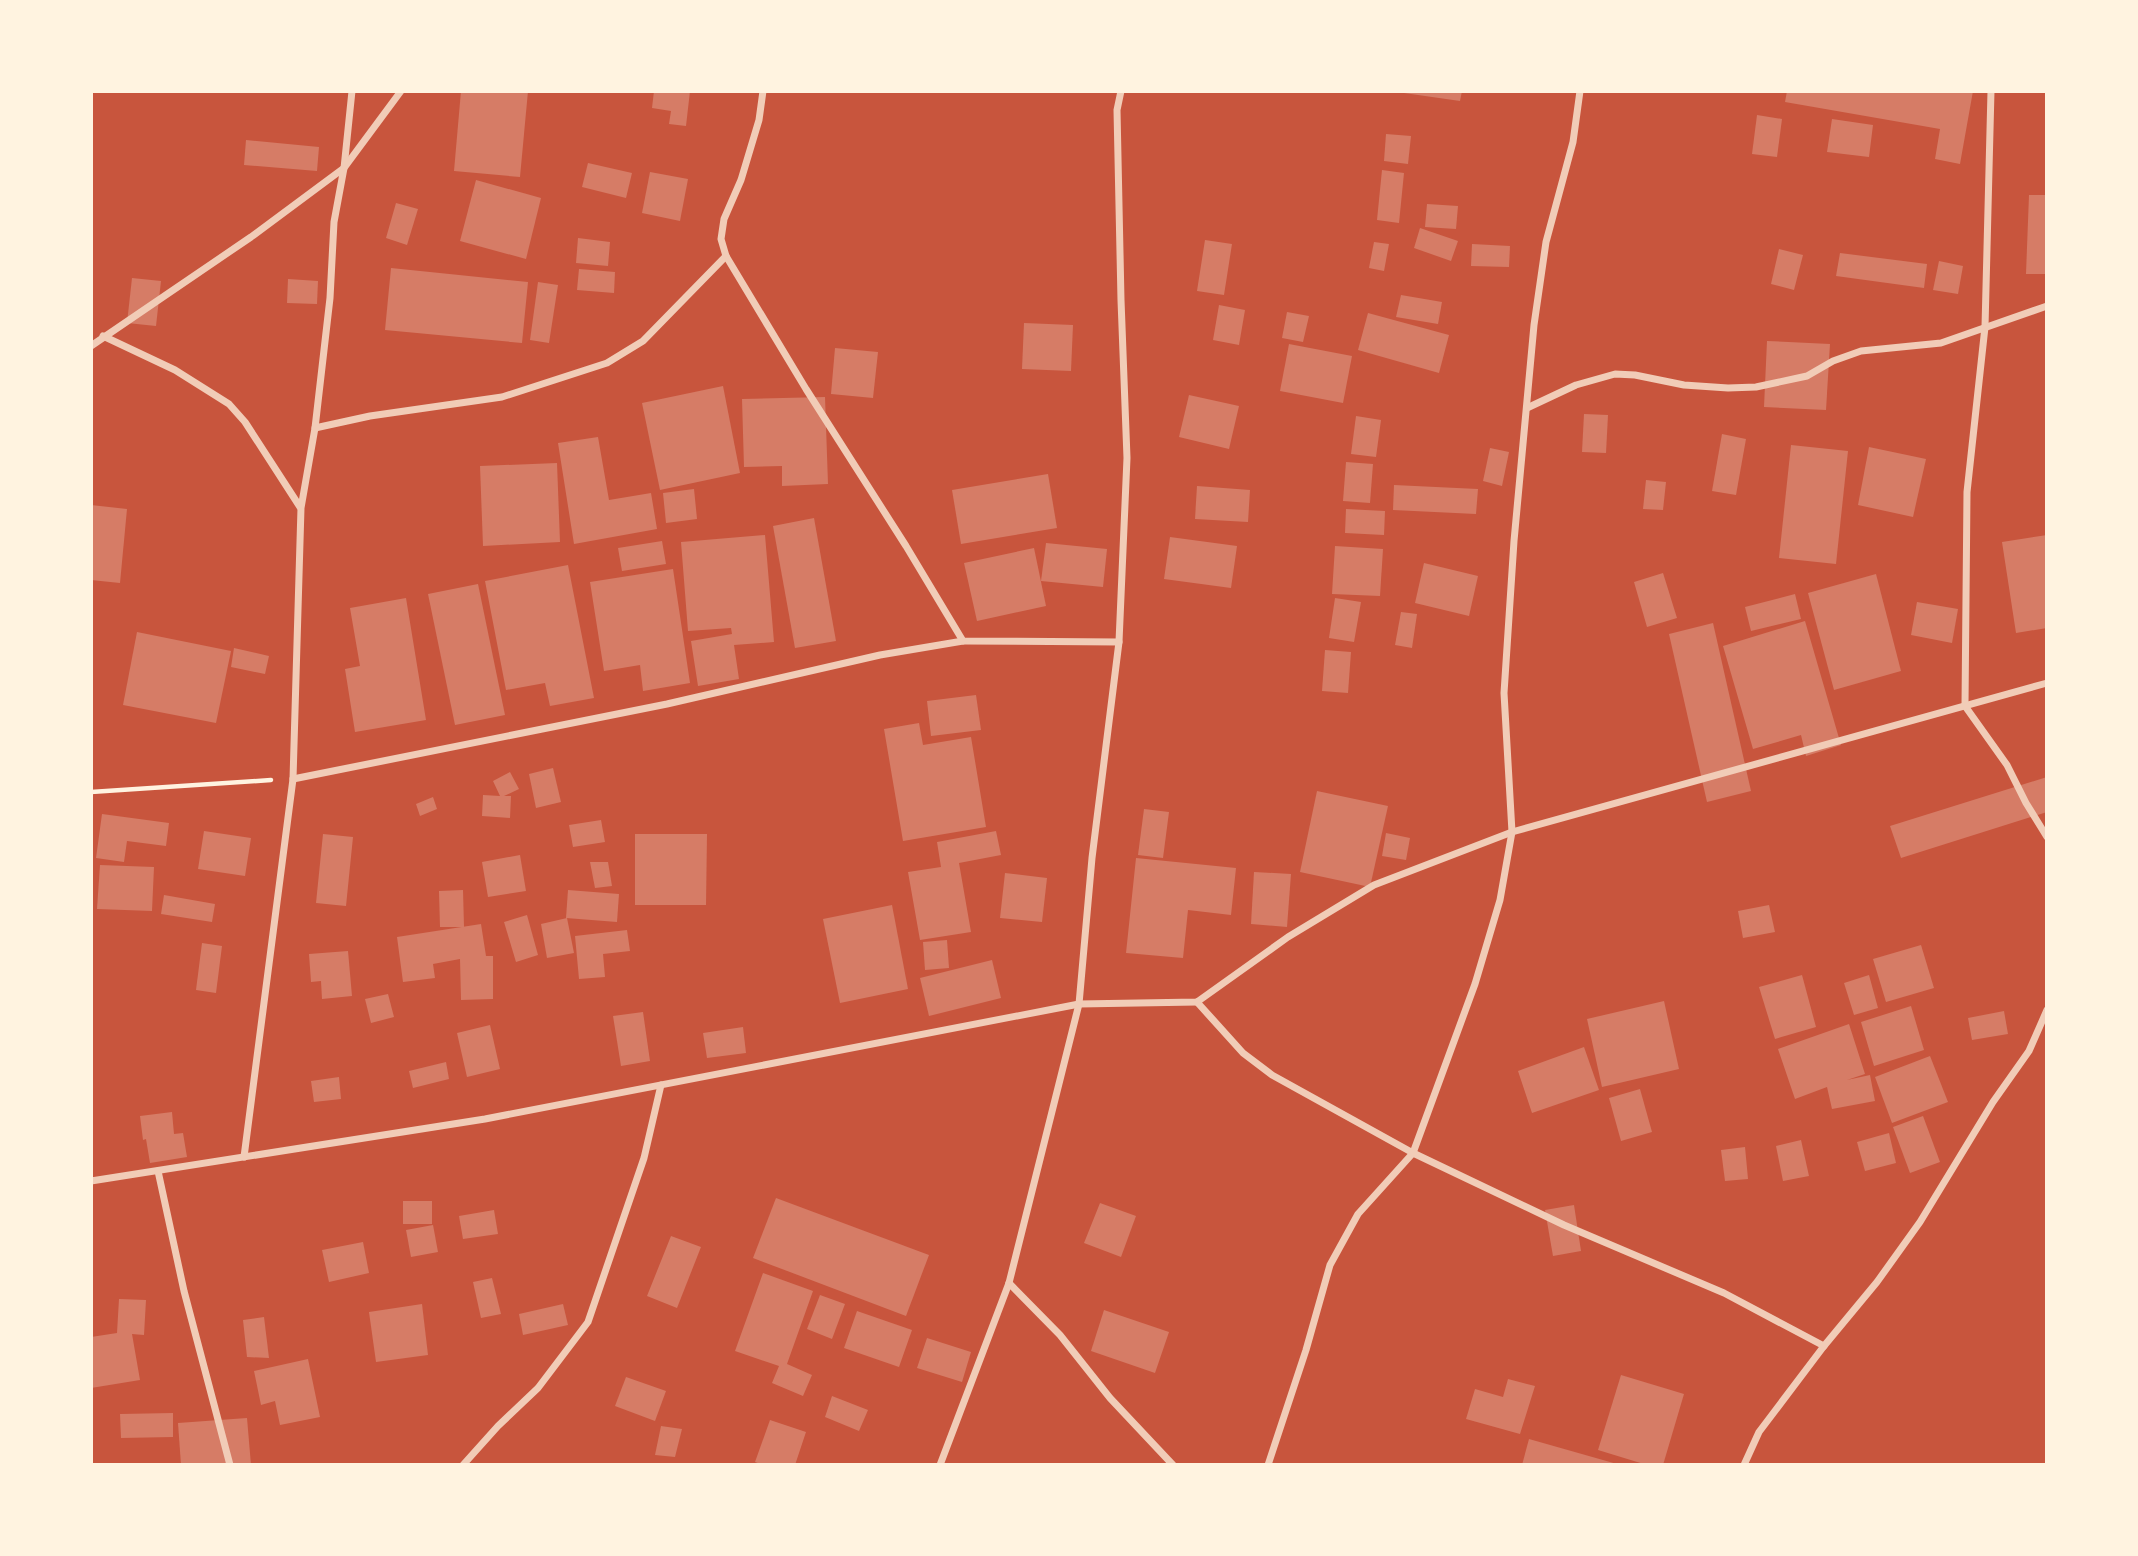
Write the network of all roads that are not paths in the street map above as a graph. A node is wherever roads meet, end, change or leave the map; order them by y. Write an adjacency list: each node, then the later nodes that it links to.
1 (352, 91): 7 (street)
2 (401, 91): 7 (street)
3 (763, 91): 8 (street)
4 (1121, 91): 17 (street)
5 (1580, 91): 13 (street)
6 (1992, 91): 10 (street)
7 (344, 168): 11 (street); 14 (street)
8 (726, 256): 14 (street); 16 (street)
9 (2047, 306): 10 (street)
10 (1985, 327): 13 (street); 19 (street)
11 (103, 336): 12 (street); 15 (street)
12 (91, 346)
13 (1527, 408): 21 (street)
14 (315, 428): 15 (street)
15 (301, 508): 20 (street)
16 (963, 642): 17 (street); 20 (street)
17 (1119, 642): 24 (street)
18 (2047, 683): 19 (street)
19 (1965, 706): 21 (street); 22 (street)
20 (293, 779): 28 (street)
21 (1513, 832): 23 (street); 27 (street)
22 (2047, 837)
23 (1197, 1002): 24 (street); 27 (street)
24 (1080, 1004): 26 (street); 31 (street)
25 (2047, 1010): 32 (street)
26 (661, 1085): 28 (street); 34 (street)
27 (1413, 1153): 32 (street); 37 (street)
28 (244, 1157): 29 (street)
29 (158, 1171): 30 (street); 33 (street)
30 (91, 1181)
31 (1009, 1283): 35 (street); 36 (street)
32 (1824, 1346): 38 (street)
33 (230, 1465)
34 (463, 1465)
35 (940, 1465)
36 (1173, 1465)
37 (1268, 1465)
38 (1744, 1465)

